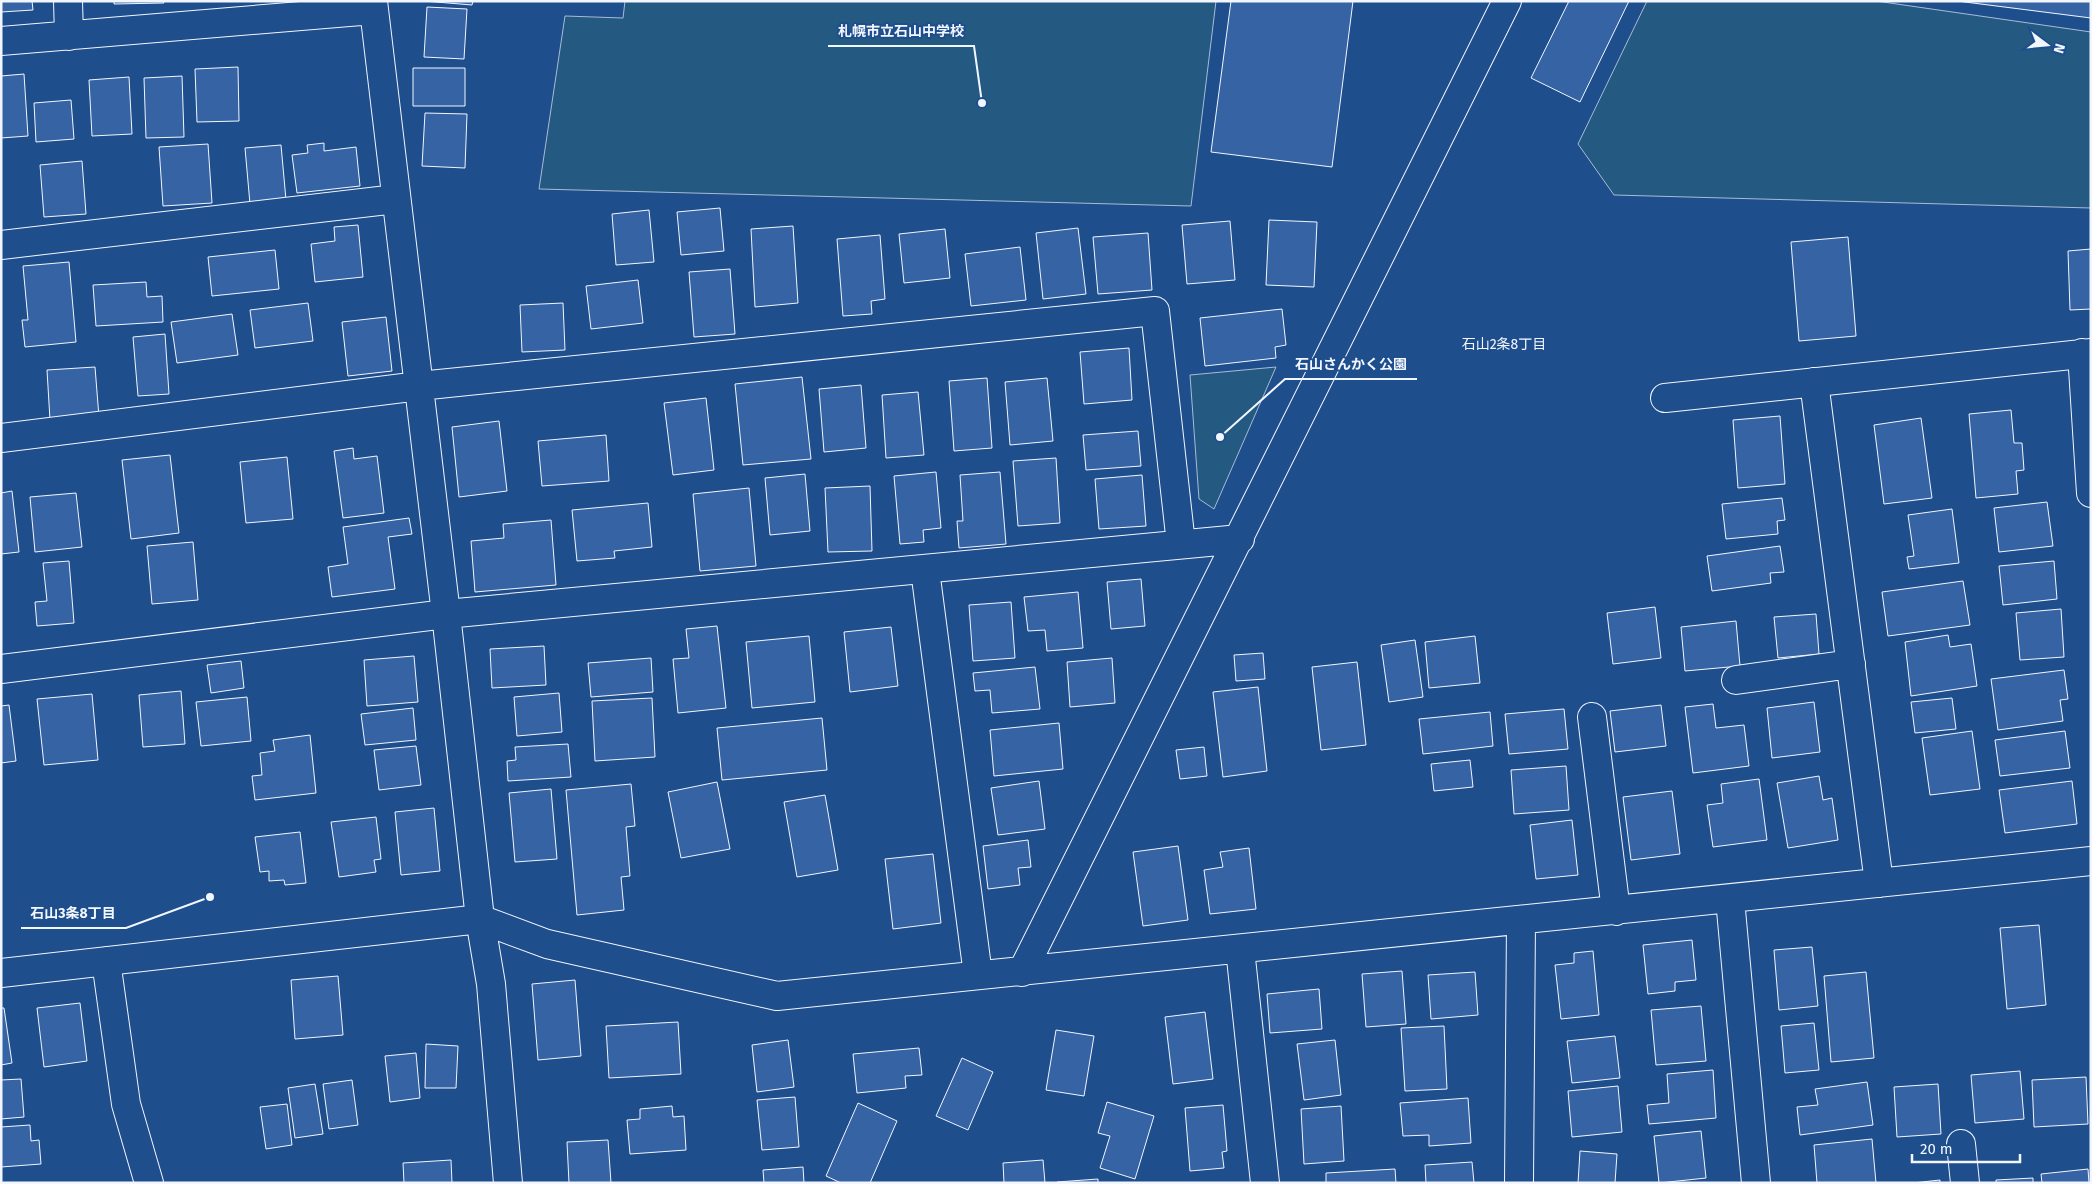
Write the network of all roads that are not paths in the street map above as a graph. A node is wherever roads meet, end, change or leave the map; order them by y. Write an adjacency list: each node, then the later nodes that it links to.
1 (68, 1): 4 (street)
2 (1507, 1): 14 (street)
3 (373, 6): 4 (street); 6 (street)
4 (69, 36): 5 (street)
5 (1, 41)
6 (396, 199): 7 (street); 10 (street)
7 (1, 245)
8 (2086, 353): 9 (street); 13 (street)
9 (1814, 382): 11 (street); 18 (street)
10 (419, 386): 12 (street); 15 (street); 17 (street)
11 (1665, 398)
12 (1, 438)
13 (2091, 493)
14 (1240, 538): 15 (street); 30 (street)
15 (1181, 544): 16 (street)
16 (925, 570): 17 (street); 32 (street)
17 (446, 614): 19 (street); 26 (street)
18 (1851, 664): 20 (street); 23 (street)
19 (1, 669)
20 (1736, 680)
21 (1592, 717): 25 (street)
22 (2091, 861): 23 (street)
23 (1879, 883): 24 (street)
24 (1730, 899): 25 (street); 38 (street)
25 (1616, 911): 27 (street)
26 (480, 919): 29 (street); 32 (street); 35 (street)
27 (1521, 920): 28 (street); 37 (street)
28 (1240, 949): 30 (street); 36 (street)
29 (106, 961): 31 (street); 34 (street)
30 (1022, 972): 32 (street)
31 (1, 973)
32 (978, 975)
33 (1961, 1144): 39 (street)
34 (149, 1183)
35 (508, 1183)
36 (1265, 1183)
37 (1519, 1183)
38 (1756, 1183)
39 (1965, 1183)

